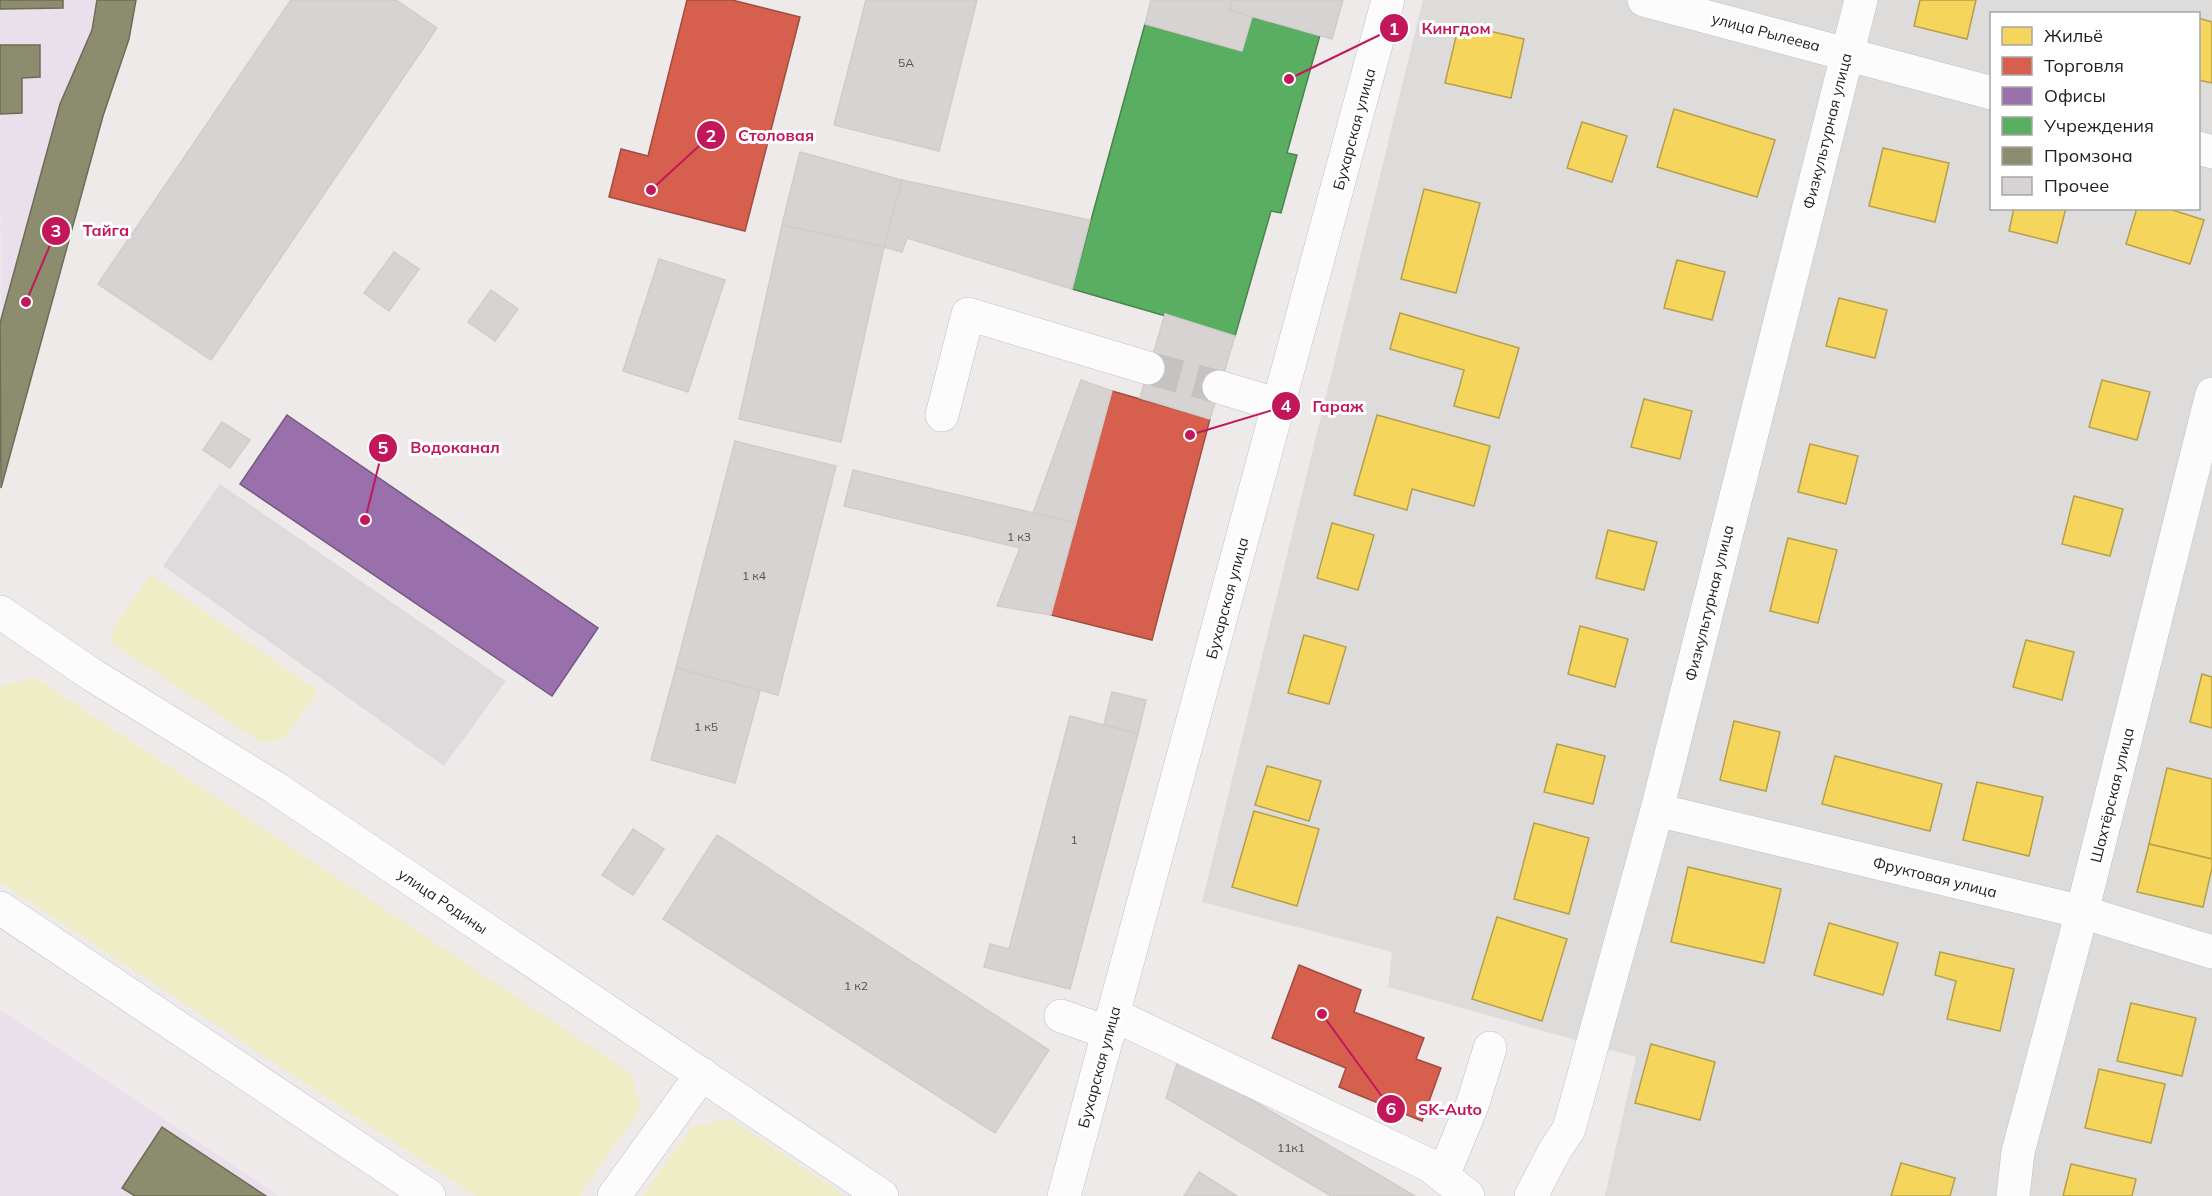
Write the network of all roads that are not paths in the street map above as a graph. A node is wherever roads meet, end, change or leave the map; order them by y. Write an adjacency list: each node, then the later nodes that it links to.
1 (1388, 0): 9 (street, Бухарская улица)
2 (1644, 0): 4 (street, улица Рылеева)
3 (1861, 0): 4 (street, Физкультурная улица)
4 (1846, 54): 5 (street, улица Рылеева); 12 (street, Физкультурная улица)
5 (1990, 92)
6 (1148, 368): 10 (street)
7 (1219, 387): 9 (street)
8 (2212, 394): 14 (street, Шахтёрская улица)
9 (1279, 405): 17 (street, Бухарская улица)
10 (942, 415)
11 (0, 612): 19 (street, улица Родины)
12 (1657, 810): 14 (street, Фруктовая улица); 26 (street, Физкультурная улица)
13 (0, 908): 21 (street)
14 (2082, 912): 15 (street, Фруктовая улица); 27 (street, Шахтёрская улица)
15 (2212, 952)
16 (1061, 1016): 17 (street)
17 (1111, 1024): 20 (street); 24 (street, Бухарская улица)
18 (1490, 1048): 20 (street)
19 (702, 1074): 22 (street); 23 (street, улица Родины)
20 (1443, 1176): 25 (street)
21 (429, 1196)
22 (615, 1196)
23 (882, 1196)
24 (1064, 1196)
25 (1468, 1196)
26 (1532, 1196)
27 (2013, 1196)

